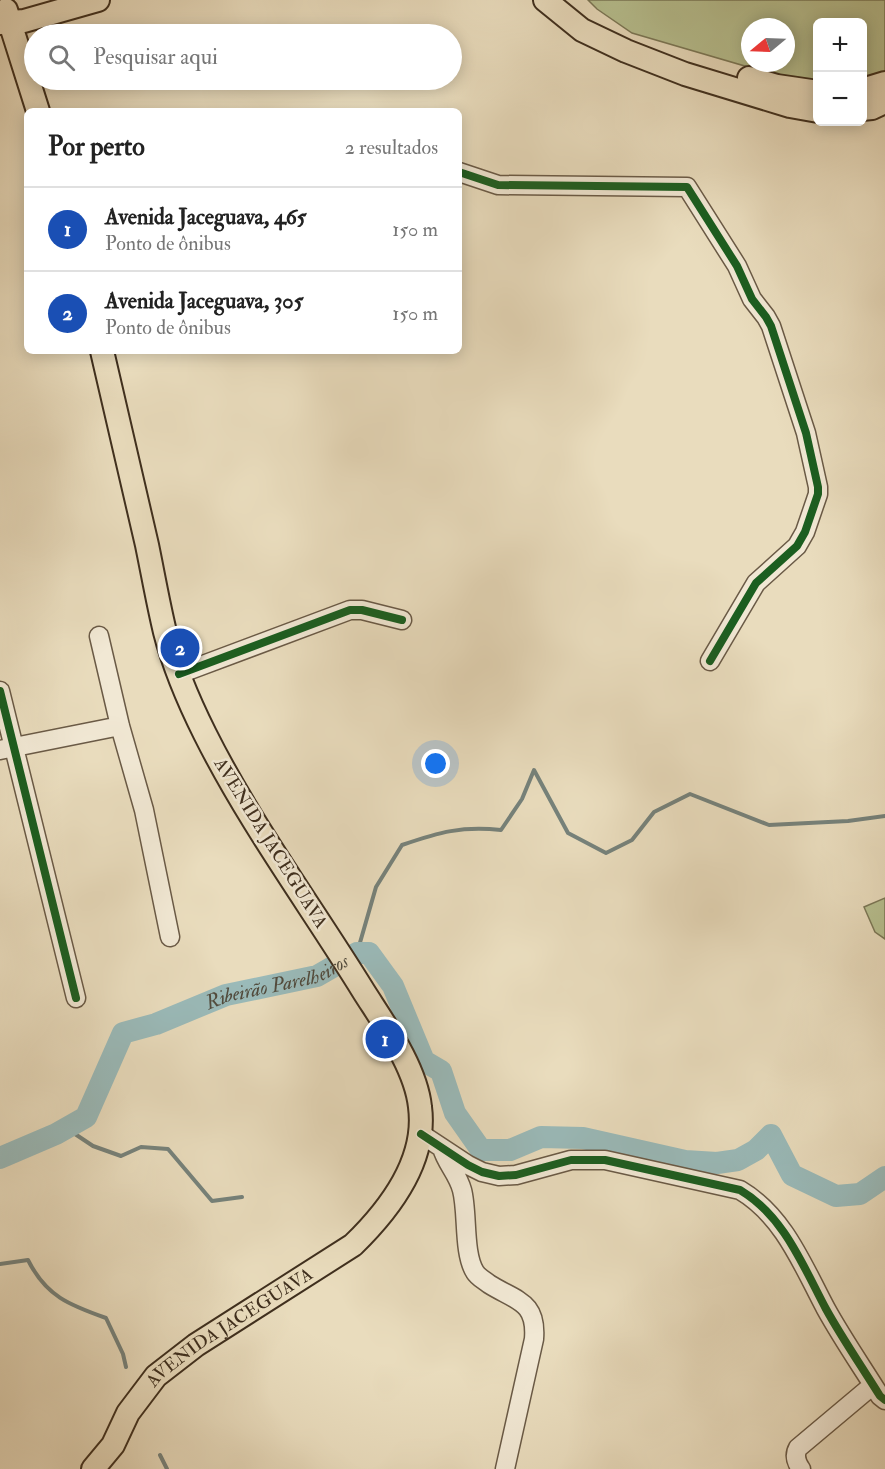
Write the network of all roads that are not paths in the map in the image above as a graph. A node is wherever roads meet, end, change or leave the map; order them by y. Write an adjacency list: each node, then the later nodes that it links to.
1 (63, 0): 5 (main road)
2 (98, 0): 5 (main road)
3 (545, 0): 14 (main road)
4 (570, 0): 10 (main road)
5 (4, 16): 6 (main road)
6 (24, 72)
7 (885, 82): 8 (main road)
8 (867, 88)
9 (30, 90): 12 (main road)
10 (813, 91)
11 (885, 102): 13 (main road)
12 (37, 108)
13 (867, 108)
14 (813, 110)
15 (462, 173): 19 (street)
16 (103, 354): 20 (main road, AVENIDA JACEGUAVA)
17 (402, 620): 20 (street)
18 (99, 636): 22 (street)
19 (710, 661)
20 (179, 674): 26 (main road, AVENIDA JACEGUAVA)
21 (0, 691): 23 (street)
22 (120, 726): 23 (street); 24 (street)
23 (7, 748): 25 (street)
24 (171, 938)
25 (76, 998)
26 (422, 1134): 27 (street); 30 (main road, AVENIDA JACEGUAVA)
27 (442, 1148): 28 (street); 31 (street)
28 (873, 1385): 29 (street); 32 (street)
29 (885, 1400)
30 (93, 1469)
31 (505, 1469)
32 (801, 1469)

